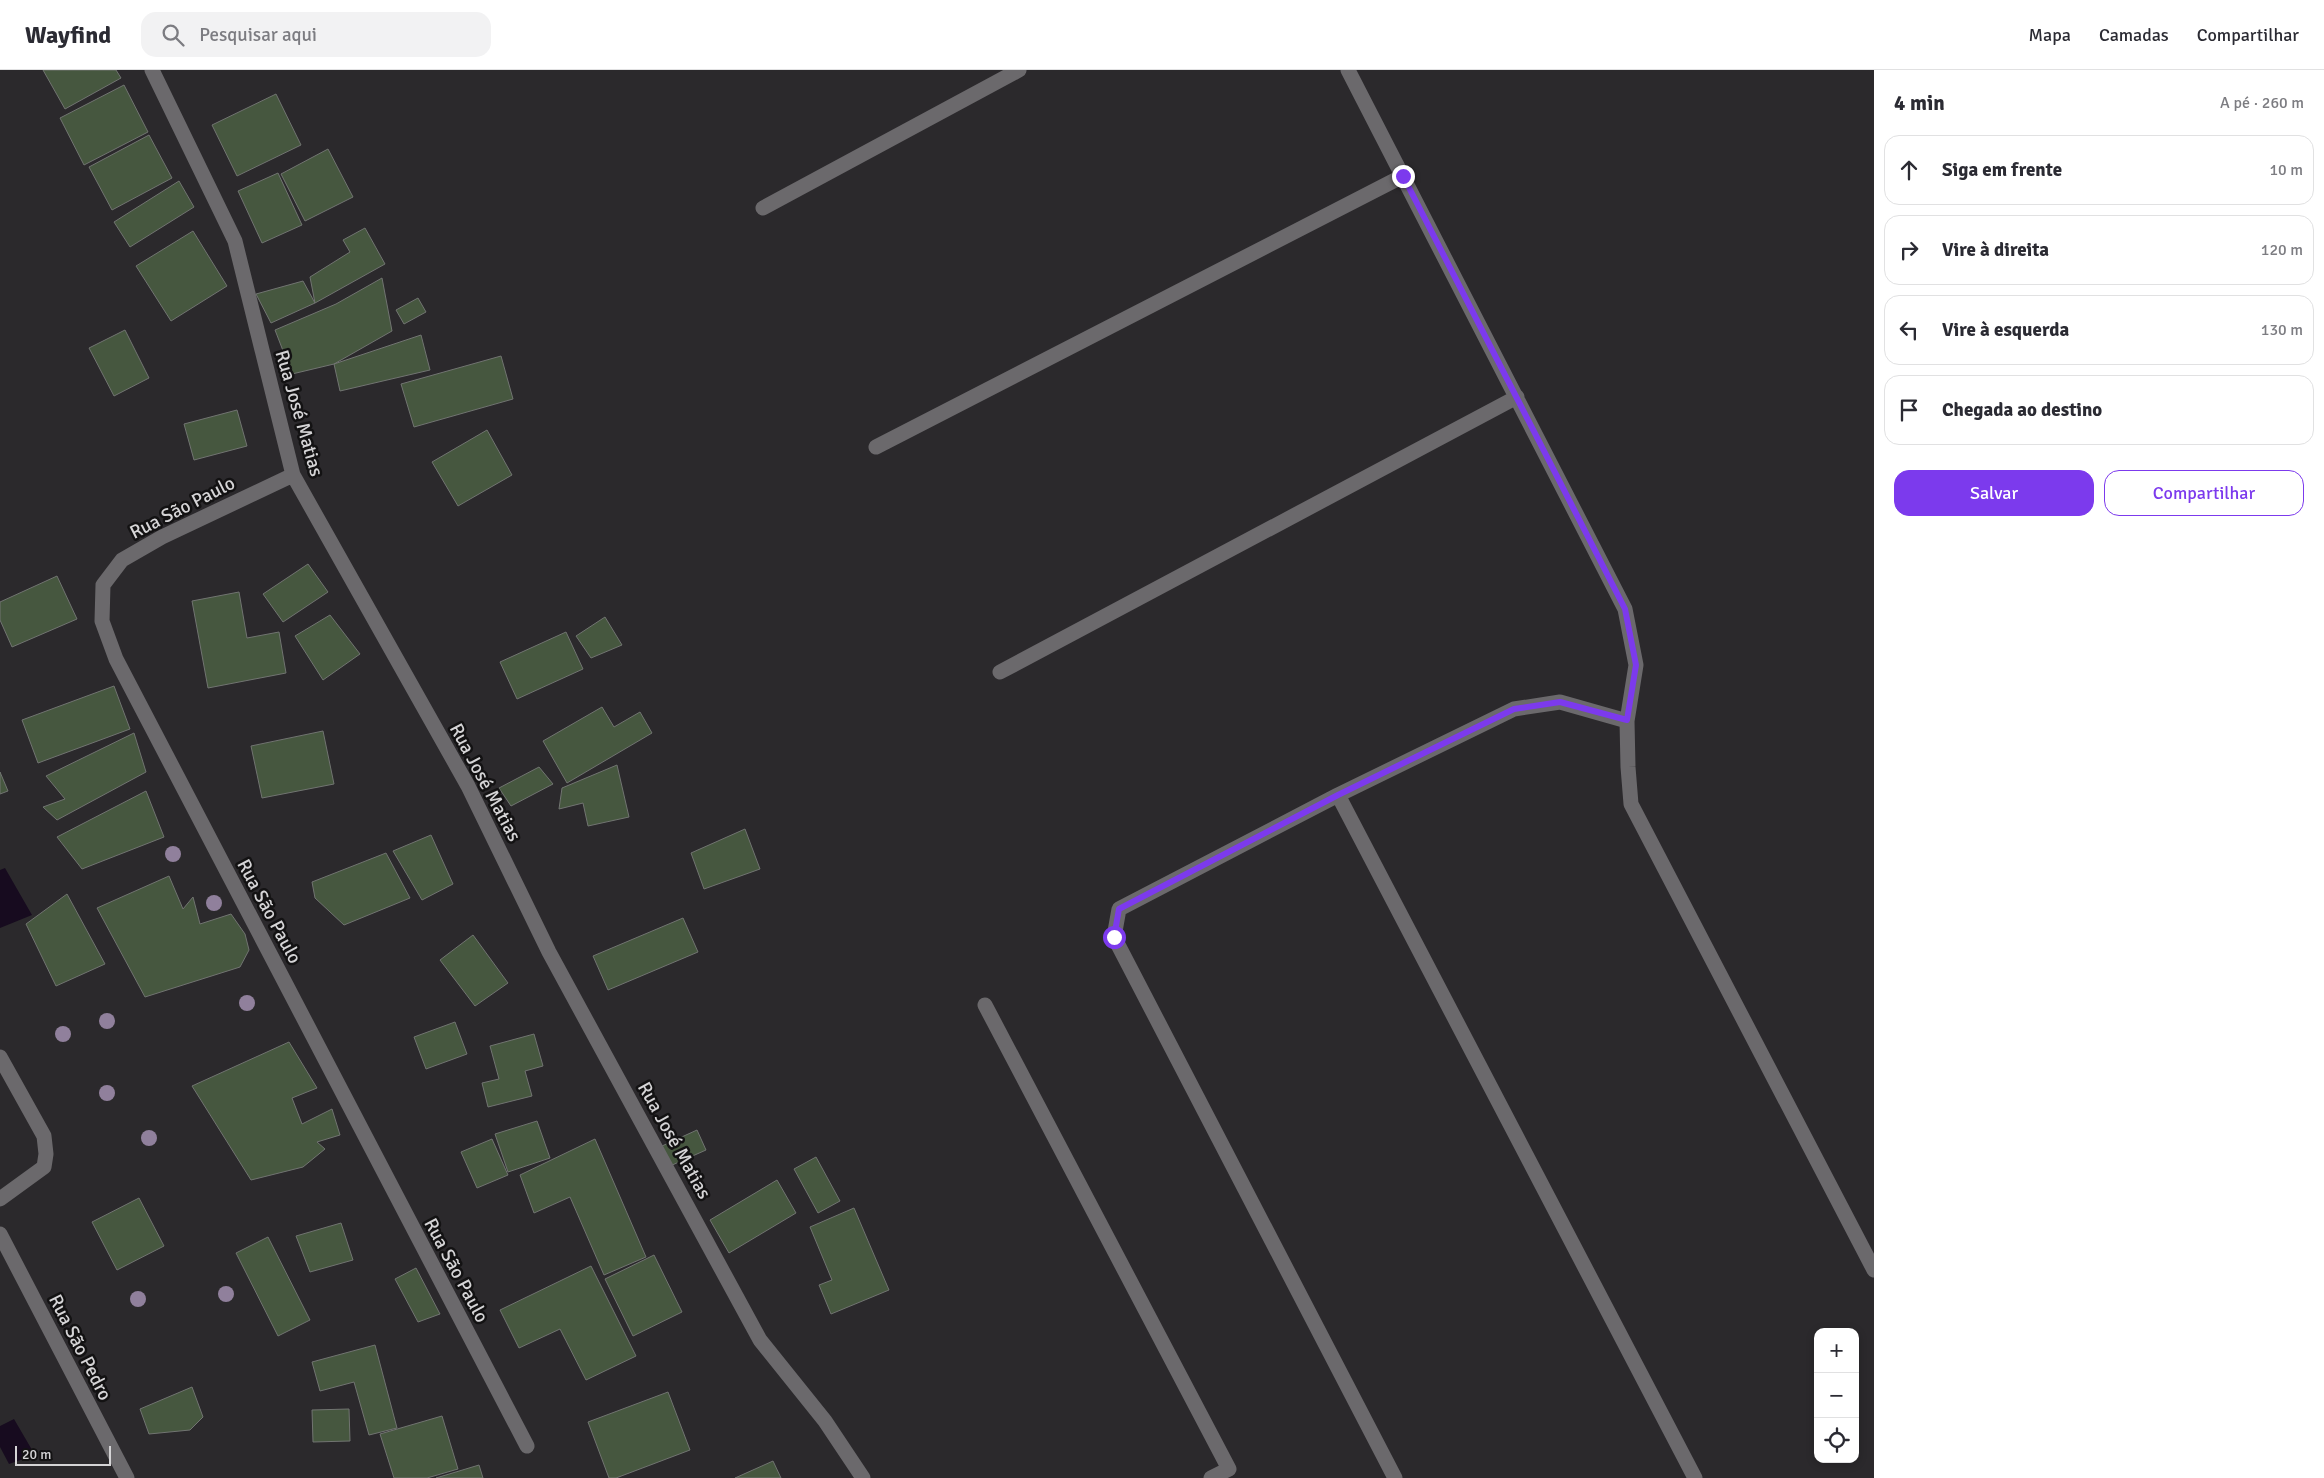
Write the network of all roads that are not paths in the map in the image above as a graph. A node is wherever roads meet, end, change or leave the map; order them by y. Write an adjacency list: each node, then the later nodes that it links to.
1 (152, 70): 8 (street, Rua José Matias)
2 (1019, 70): 5 (street)
3 (1348, 70): 4 (street)
4 (1403, 176): 6 (street); 7 (street)
5 (763, 208)
6 (1517, 397): 9 (street); 10 (street)
7 (876, 447)
8 (293, 475): 17 (street, Rua São Paulo); 20 (street, Rua José Matias)
9 (1000, 672)
10 (1627, 720): 11 (street); 16 (street)
11 (1338, 795): 22 (street); 23 (street)
12 (985, 1005): 18 (street)
13 (0, 1056): 14 (street)
14 (0, 1199)
15 (0, 1234): 19 (street, Rua São Pedro)
16 (1874, 1270)
17 (526, 1446)
18 (1231, 1474): 21 (street)
19 (127, 1478)
20 (863, 1478)
21 (1211, 1478)
22 (1394, 1478)
23 (1695, 1478)

